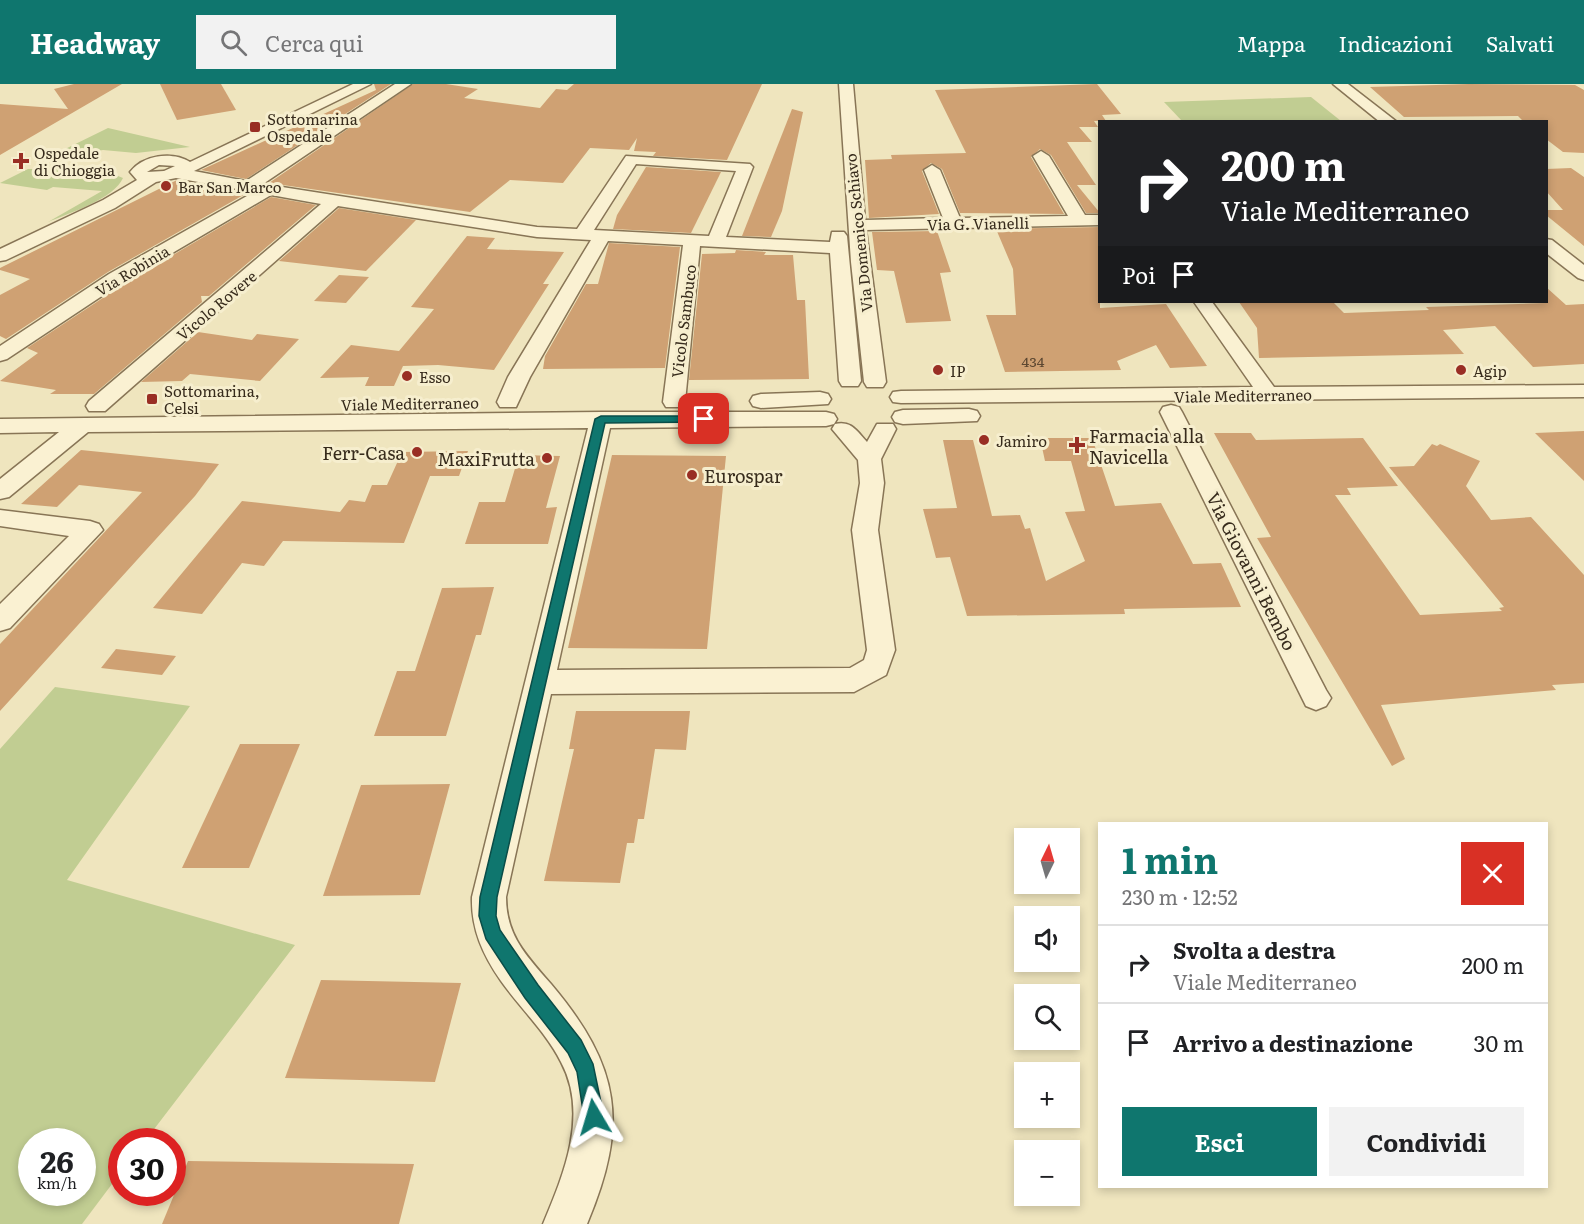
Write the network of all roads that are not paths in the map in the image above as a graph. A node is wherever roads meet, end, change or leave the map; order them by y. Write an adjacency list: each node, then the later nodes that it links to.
1 (364, 84): 7 (street)
2 (404, 84): 13 (street)
3 (833, 84): 15 (street, Via Domenico Schiavo)
4 (846, 84): 21 (street, Via Domenico Schiavo)
5 (1341, 84): 6 (street)
6 (1387, 120)
7 (259, 134): 9 (street); 11 (street)
8 (1041, 156): 17 (street)
9 (163, 160): 11 (street); 12 (street)
10 (932, 170): 20 (street)
11 (178, 172): 12 (street); 13 (street)
12 (151, 178): 28 (street)
13 (249, 186): 14 (street)
14 (268, 190): 16 (street); 31 (street, Via Robinia)
15 (837, 199)
16 (334, 201): 22 (street); 42 (street, Vicolo Rovere)
17 (1079, 220): 18 (street, Via G. Vianelli); 20 (street, Via G. Vianelli)
18 (1098, 220)
19 (838, 223): 27 (street, Via Domenico Schiavo)
20 (954, 224): 21 (street, Via G. Vianelli)
21 (857, 225): 33 (street, Via Domenico Schiavo)
22 (581, 236): 23 (street); 25 (street)
23 (602, 237): 24 (street); 36 (street)
24 (692, 241): 25 (street); 37 (street, Vicolo Sambuco)
25 (715, 242): 27 (street)
26 (1548, 246): 29 (street)
27 (838, 248): 32 (street, Via Domenico Schiavo)
28 (0, 256)
29 (1584, 274)
30 (1204, 303): 35 (street)
31 (0, 355)
32 (850, 381): 33 (street); 43 (street)
33 (874, 382): 41 (street)
34 (1584, 392): 35 (street, Viale Mediterraneo)
35 (1268, 394): 41 (street, Viale Mediterraneo)
36 (508, 402): 37 (street, Viale Mediterraneo); 42 (street, Viale Mediterraneo)
37 (674, 402): 43 (street, Viale Mediterraneo)
38 (0, 407): 42 (street, Viale Mediterraneo)
39 (1584, 407): 40 (street, Viale Mediterraneo)
40 (1171, 412): 41 (street, Viale Mediterraneo); 51 (street, Via Giovanni Bembo)
41 (896, 414): 43 (street); 46 (street)
42 (90, 416): 44 (street, Viale Mediterraneo); 45 (street, Viale Mediterraneo); 47 (street)
43 (830, 416): 44 (street, Viale Mediterraneo); 46 (street)
44 (601, 419): 50 (street)
45 (0, 426)
46 (868, 459): 50 (street)
47 (0, 490)
48 (0, 518): 49 (street)
49 (0, 621)
50 (538, 682): 52 (street)
51 (1316, 698)
52 (564, 1224)

